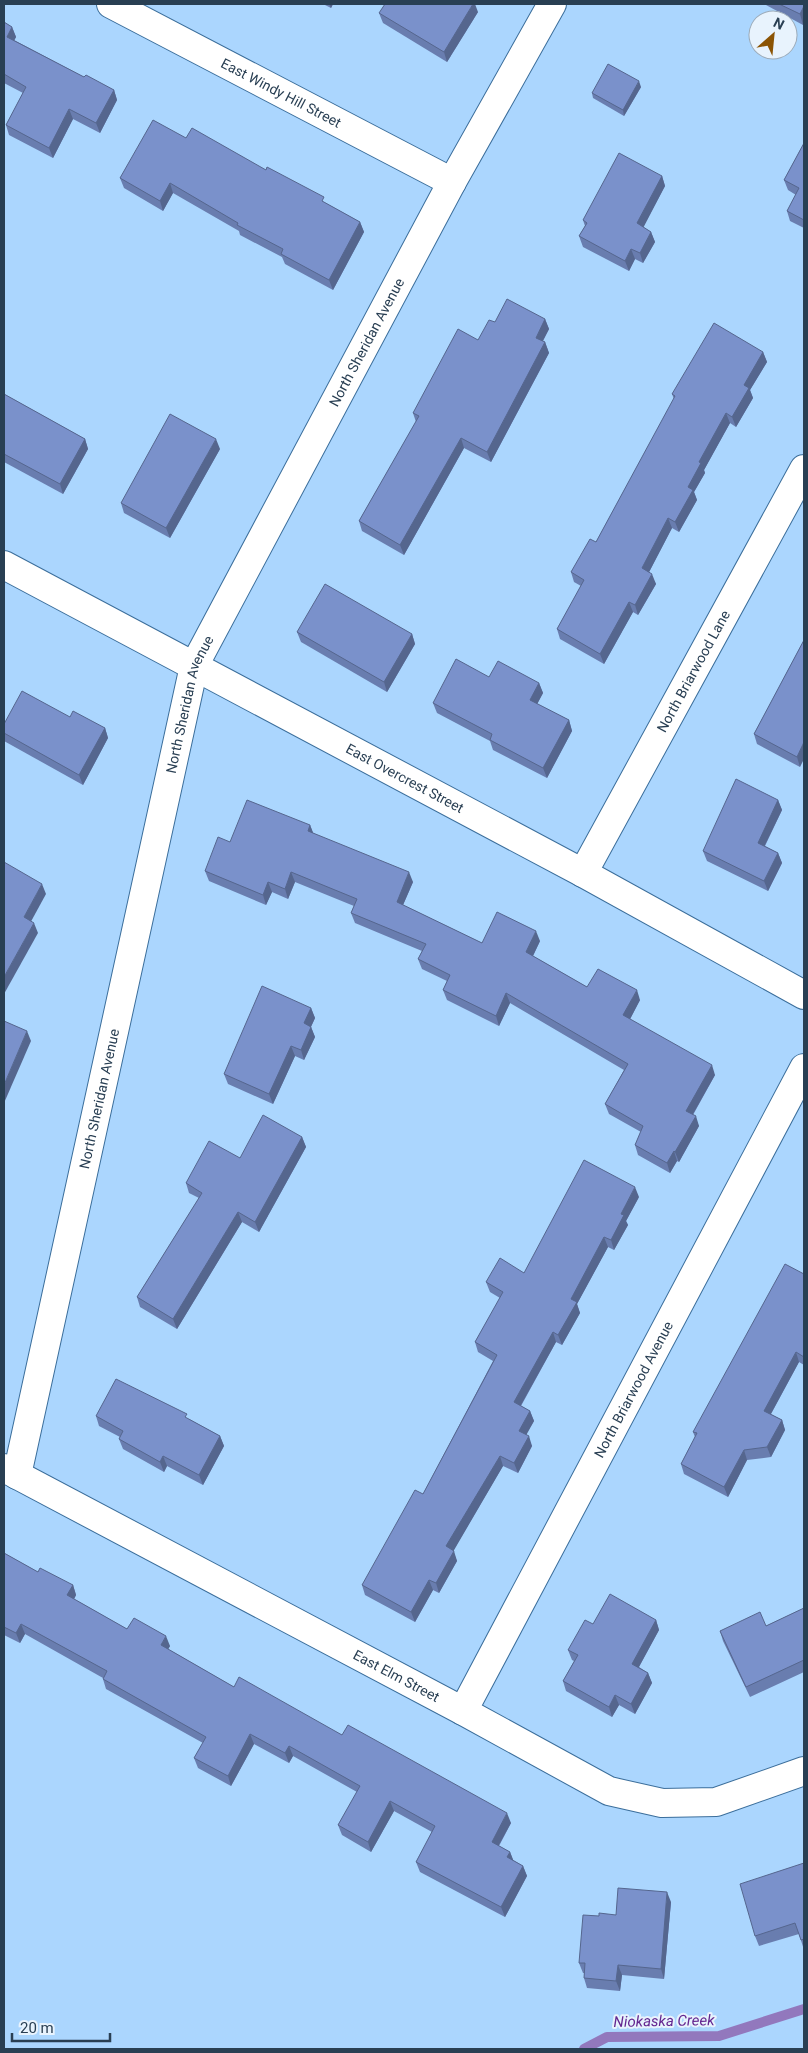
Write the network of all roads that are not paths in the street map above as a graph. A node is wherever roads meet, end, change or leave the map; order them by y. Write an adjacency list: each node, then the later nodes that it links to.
1 (111, 4): 3 (street, East Windy Hill Street)
2 (552, 4): 3 (street, North Sheridan Avenue)
3 (452, 182): 6 (street, North Sheridan Avenue)
4 (804, 469): 7 (street, North Briarwood Lane)
5 (4, 565): 6 (street, East Overcrest Street)
6 (194, 666): 7 (street, East Overcrest Street); 10 (street, North Sheridan Avenue)
7 (583, 873): 8 (street, East Overcrest Street)
8 (804, 995)
9 (804, 1068): 11 (street, North Briarwood Avenue)
10 (11, 1472): 11 (street, East Elm Street)
11 (463, 1710): 12 (street, East Elm Street)
12 (804, 1771)

